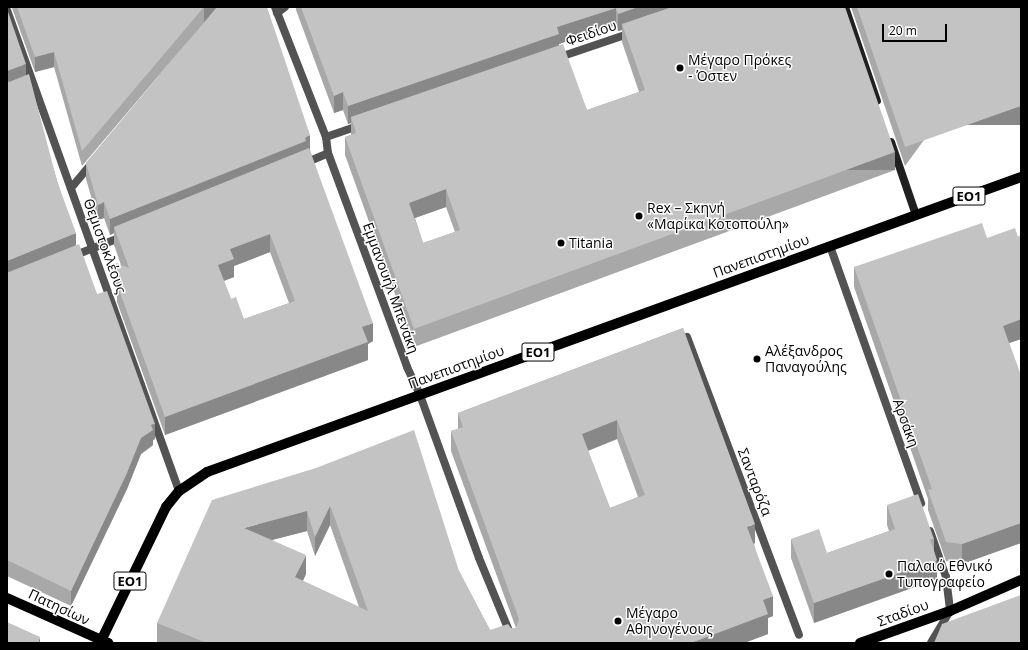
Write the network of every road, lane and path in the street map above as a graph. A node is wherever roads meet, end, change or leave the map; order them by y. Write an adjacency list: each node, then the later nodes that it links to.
1 (286, 7): 4 (street)
2 (845, 7): 7 (street)
3 (7, 10): 15 (street, Θεμιστοκλέους)
4 (276, 10): 10 (street, Εμμανουήλ Μπενάκη)
5 (638, 30): 6 (street, Φειδίου)
6 (550, 60)
7 (879, 107)
8 (371, 122): 10 (street)
9 (889, 135): 16 (street)
10 (326, 137): 12 (street, Εμμανουήλ Μπενάκη)
11 (101, 152): 15 (street)
12 (328, 153): 13 (street); 22 (street, Εμμανουήλ Μπενάκη)
13 (295, 167)
14 (1021, 177): 16 (main road, Πανεπιστημίου / ΕΟ1)
15 (71, 188): 19 (street, Θεμιστοκλέους)
16 (916, 215): 18 (main road, Πανεπιστημίου / ΕΟ1)
17 (135, 232): 19 (street)
18 (830, 246): 22 (main road, Πανεπιστημίου / ΕΟ1); 26 (street, Αρσάκη)
19 (92, 249): 20 (street); 23 (street, Θεμιστοκλέους)
20 (64, 260)
21 (687, 338): 27 (street, Σανταρόζα)
22 (420, 395): 23 (main road, Πανεπιστημίου / ΕΟ1); 29 (street, Εμμανουήλ Μπενάκη)
23 (179, 491): 28 (main road, Πανεπιστημίου / ΕΟ1)
24 (1021, 580): 26 (main road, Σταδίου)
25 (7, 598): 28 (main road, Πατησίων / ΕΟ1)
26 (950, 611): 30 (main road, Σταδίου); 31 (street)
27 (799, 635)
28 (102, 643)
29 (514, 643)
30 (860, 643)
31 (931, 643)

